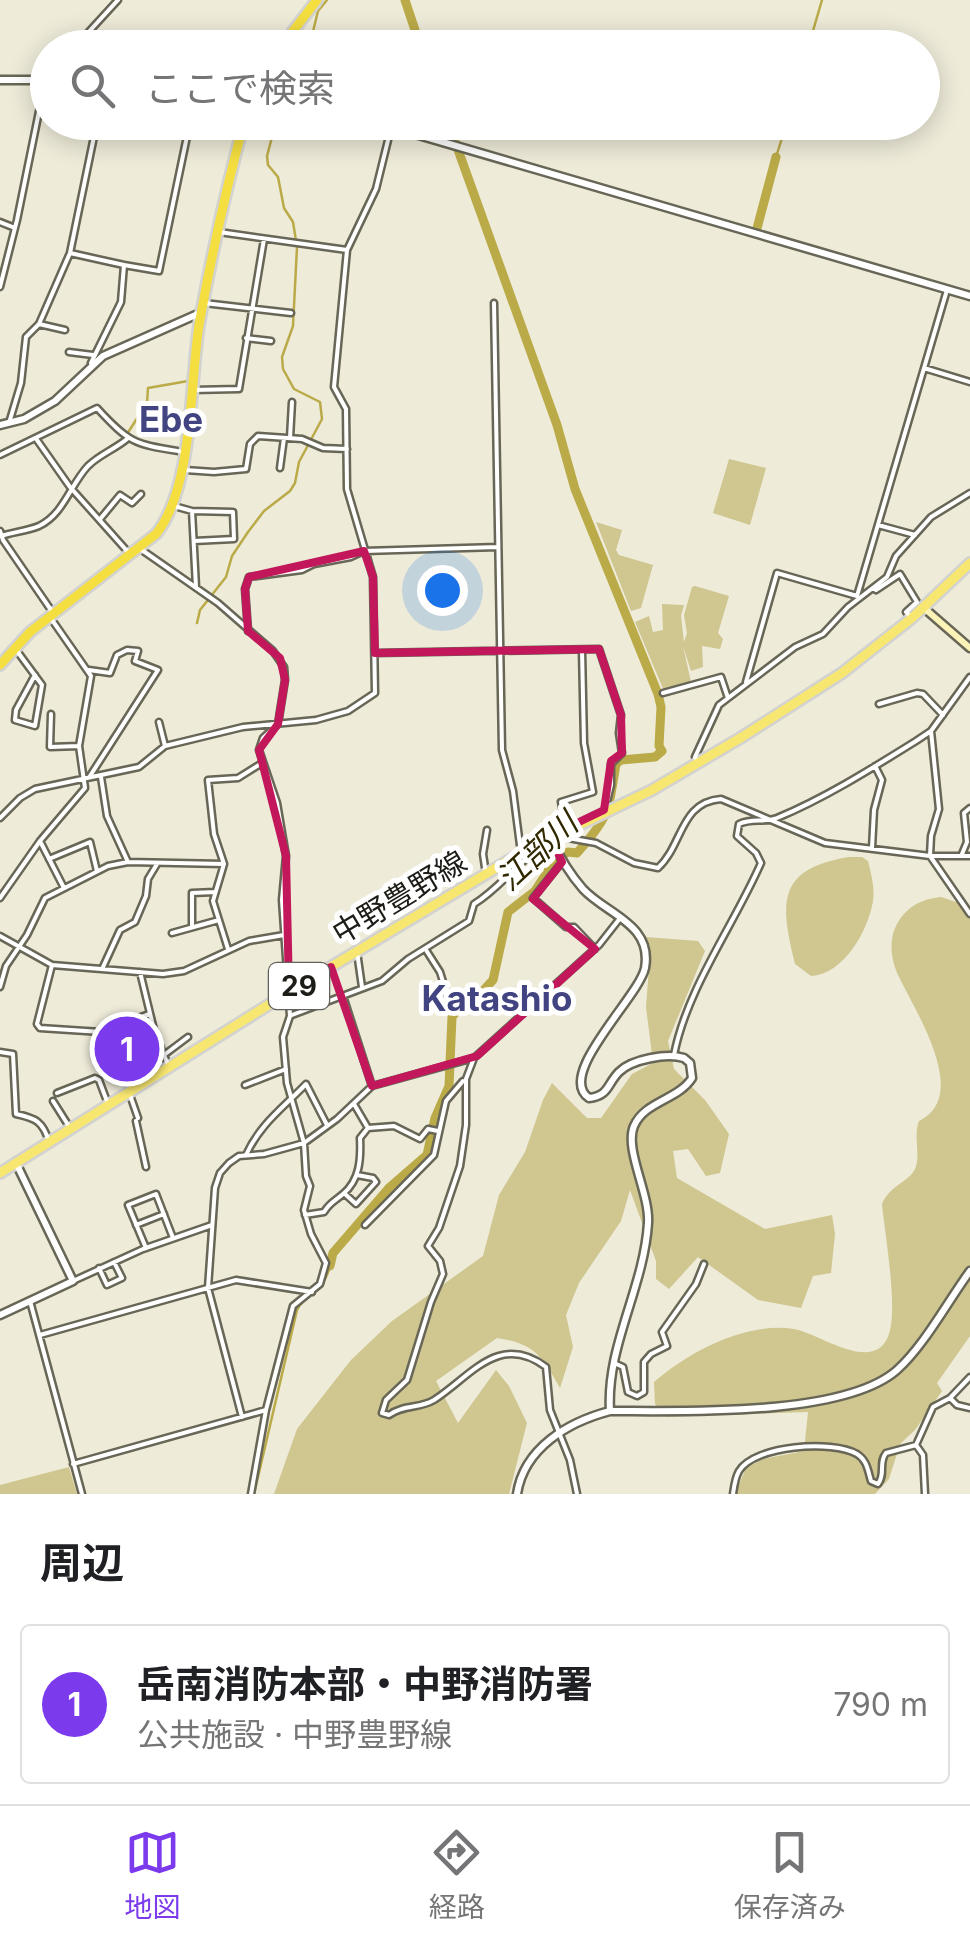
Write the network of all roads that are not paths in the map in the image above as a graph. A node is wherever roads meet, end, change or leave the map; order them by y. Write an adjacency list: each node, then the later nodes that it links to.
1 (118, 0): 3 (street)
2 (318, 0): 4 (highway)
3 (90, 30)
4 (294, 30)
5 (0, 80): 6 (street)
6 (30, 80)
7 (34, 140): 14 (street)
8 (92, 140): 18 (street)
9 (186, 140): 19 (street)
10 (240, 140): 15 (highway)
11 (388, 140): 17 (street)
12 (435, 140): 21 (street)
13 (0, 222): 14 (street)
14 (16, 228): 20 (street)
15 (218, 232): 16 (street); 24 (highway)
16 (264, 240): 17 (street); 25 (street)
17 (348, 250): 42 (street)
18 (70, 253): 19 (street); 27 (street)
19 (124, 265): 32 (street)
20 (0, 287)
21 (947, 290): 22 (street); 33 (street)
22 (970, 296)
23 (494, 304): 57 (street)
24 (202, 308): 25 (street); 32 (street); 35 (highway)
25 (250, 310): 26 (street); 29 (street)
26 (291, 313)
27 (40, 324): 28 (street); 37 (street)
28 (65, 330)
29 (246, 338): 30 (street); 35 (street)
30 (271, 342)
31 (69, 352): 32 (street)
32 (92, 359): 37 (street)
33 (924, 368): 34 (street); 53 (street)
34 (970, 382)
35 (192, 390): 43 (highway)
36 (292, 402): 39 (street)
37 (10, 423): 38 (street)
38 (0, 425)
39 (287, 438): 42 (street); 45 (street); 46 (street)
40 (127, 439): 41 (street); 43 (street); 47 (street)
41 (36, 440): 44 (street); 47 (street)
42 (347, 449): 59 (street)
43 (184, 452): 46 (highway)
44 (0, 455)
45 (280, 468)
46 (180, 470): 50 (highway)
47 (70, 487): 52 (street); 55 (street)
48 (970, 493): 54 (street)
49 (141, 494): 52 (street)
50 (174, 506): 51 (street); 58 (highway)
51 (192, 512): 56 (street); 56 (street)
52 (101, 518): 58 (street)
53 (878, 525): 54 (street); 63 (street)
54 (915, 535): 62 (street)
55 (1, 537): 65 (street)
56 (194, 541): 61 (street)
57 (498, 547): 59 (street); 71 (street)
58 (134, 551): 61 (street); 65 (highway)
59 (364, 551): 67 (street); 72 (street)
60 (970, 562): 64 (main road, 中野豊野線 / 29)
61 (196, 587): 67 (street)
62 (874, 588): 63 (street); 66 (street)
63 (859, 596): 77 (street); 77 (street)
64 (924, 608): 66 (main road, 中野豊野線 / 29); 68 (main road)
65 (52, 615): 69 (highway); 74 (street)
66 (912, 618): 89 (main road, 中野豊野線 / 29)
67 (248, 631): 84 (street)
68 (969, 642)
69 (13, 648): 73 (highway); 75 (street)
70 (582, 650): 71 (street); 94 (street); 98 (street)
71 (499, 651): 72 (street); 102 (street)
72 (375, 652): 84 (street)
73 (0, 665)
74 (88, 670): 86 (street); 92 (street)
75 (35, 676): 75 (street)
76 (970, 677): 82 (street)
77 (746, 684): 79 (street)
78 (663, 693): 79 (street)
79 (728, 698): 89 (street)
80 (879, 704): 82 (street)
81 (51, 714): 86 (street)
82 (943, 715): 85 (street)
83 (159, 722): 87 (street)
84 (278, 724): 87 (street); 88 (street)
85 (931, 730): 90 (street); 104 (street)
86 (79, 746): 92 (street)
87 (164, 746): 91 (street)
88 (262, 763): 110 (street); 121 (street)
89 (698, 764): 94 (main road, 中野豊野線 / 29)
90 (875, 766): 96 (street); 101 (street)
91 (101, 775): 92 (street); 108 (street)
92 (87, 777): 95 (street); 100 (street)
93 (970, 808): 103 (street)
94 (604, 810): 98 (main road, 中野豊野線 / 29)
95 (0, 818)
96 (772, 820): 98 (street); 101 (street); 141 (street)
97 (487, 830): 112 (street)
98 (564, 830): 99 (main road, 中野豊野線 / 29)
99 (550, 837): 102 (main road, 中野豊野線 / 29); 106 (street)
100 (40, 841): 107 (street); 115 (street)
101 (872, 850): 104 (street)
102 (521, 853): 112 (main road, 中野豊野線 / 29); 126 (street)
103 (962, 854): 104 (street); 105 (street)
104 (930, 856): 116 (street)
105 (970, 856)
106 (560, 858): 117 (street); 125 (street)
107 (49, 859): 111 (street); 113 (street)
108 (128, 862): 109 (street); 111 (street)
109 (157, 864): 110 (street); 129 (street)
110 (224, 864): 114 (street)
111 (97, 871): 113 (street)
112 (486, 874): 127 (main road, 中野豊野線 / 29)
113 (64, 888): 123 (street)
114 (216, 892): 118 (street); 119 (street)
115 (0, 898)
116 (970, 914)
117 (620, 917): 125 (street); 141 (street)
118 (219, 920): 119 (street); 124 (street)
119 (192, 926): 120 (street)
120 (172, 933)
121 (284, 935): 124 (street); 133 (street)
122 (0, 936): 123 (street)
123 (19, 946): 128 (street); 132 (street)
124 (228, 949): 130 (street)
125 (595, 949): 142 (street)
126 (426, 950): 131 (street); 135 (street)
127 (357, 952): 131 (street); 133 (main road, 中野豊野線 / 29)
128 (52, 964): 129 (street); 136 (street)
129 (102, 968): 130 (street)
130 (140, 972): 136 (street)
131 (362, 987): 134 (street)
132 (0, 988)
133 (288, 992): 137 (street); 143 (main road, 中野豊野線 / 29)
134 (344, 996): 137 (street); 147 (street)
135 (452, 1010)
136 (149, 1014): 140 (street)
137 (290, 1016): 144 (street)
138 (188, 1037): 140 (street)
139 (0, 1052): 158 (street)
140 (164, 1055): 143 (street)
141 (674, 1055): 183 (street)
142 (474, 1058): 145 (street); 147 (street)
143 (169, 1067): 148 (main road, 中野豊野線 / 29)
144 (286, 1068): 146 (street); 150 (street)
145 (466, 1078): 157 (street); 190 (street)
146 (245, 1085)
147 (372, 1086): 153 (street)
148 (129, 1091): 152 (main road, 中野豊野線 / 29); 162 (street)
149 (57, 1093): 152 (street)
150 (290, 1100): 155 (street); 159 (street); 160 (street)
151 (54, 1101): 154 (street)
152 (108, 1104): 154 (main road, 中野豊野線 / 29)
153 (354, 1104): 155 (street); 156 (street)
154 (70, 1128): 158 (main road, 中野豊野線 / 29)
155 (328, 1128): 159 (street)
156 (368, 1128): 157 (street); 164 (street)
157 (438, 1130): 169 (street)
158 (49, 1142): 161 (main road, 中野豊野線 / 29)
159 (304, 1143): 160 (street); 167 (street)
160 (246, 1155): 170 (street)
161 (16, 1163): 163 (main road, 中野豊野線 / 29); 177 (street)
162 (146, 1167)
163 (0, 1172)
164 (357, 1175): 165 (street); 165 (street)
165 (344, 1194): 167 (street)
166 (164, 1214): 168 (street); 168 (street); 171 (street)
167 (305, 1214): 179 (street)
168 (136, 1224): 172 (street)
169 (365, 1224)
170 (212, 1225): 171 (street); 178 (street)
171 (173, 1238): 172 (street)
172 (146, 1248): 173 (street)
173 (114, 1262): 175 (street); 175 (street)
174 (704, 1264): 183 (street)
175 (99, 1268): 177 (street)
176 (970, 1270): 188 (street)
177 (73, 1281): 180 (street)
178 (208, 1288): 179 (street); 182 (street); 189 (street)
179 (313, 1292): 187 (street)
180 (30, 1301): 181 (street); 182 (street)
181 (0, 1316)
182 (40, 1335): 192 (street)
183 (614, 1363): 188 (street)
184 (970, 1377): 185 (street)
185 (950, 1398): 186 (street); 191 (street)
186 (970, 1408)
187 (266, 1410): 189 (street); 194 (street)
188 (610, 1411): 190 (street)
189 (242, 1416): 192 (street)
190 (560, 1433): 195 (street); 196 (street)
191 (916, 1445): 197 (street); 198 (street)
192 (73, 1464): 193 (street)
193 (82, 1494)
194 (252, 1494)
195 (518, 1494)
196 (577, 1494)
197 (733, 1494)
198 (925, 1494)

